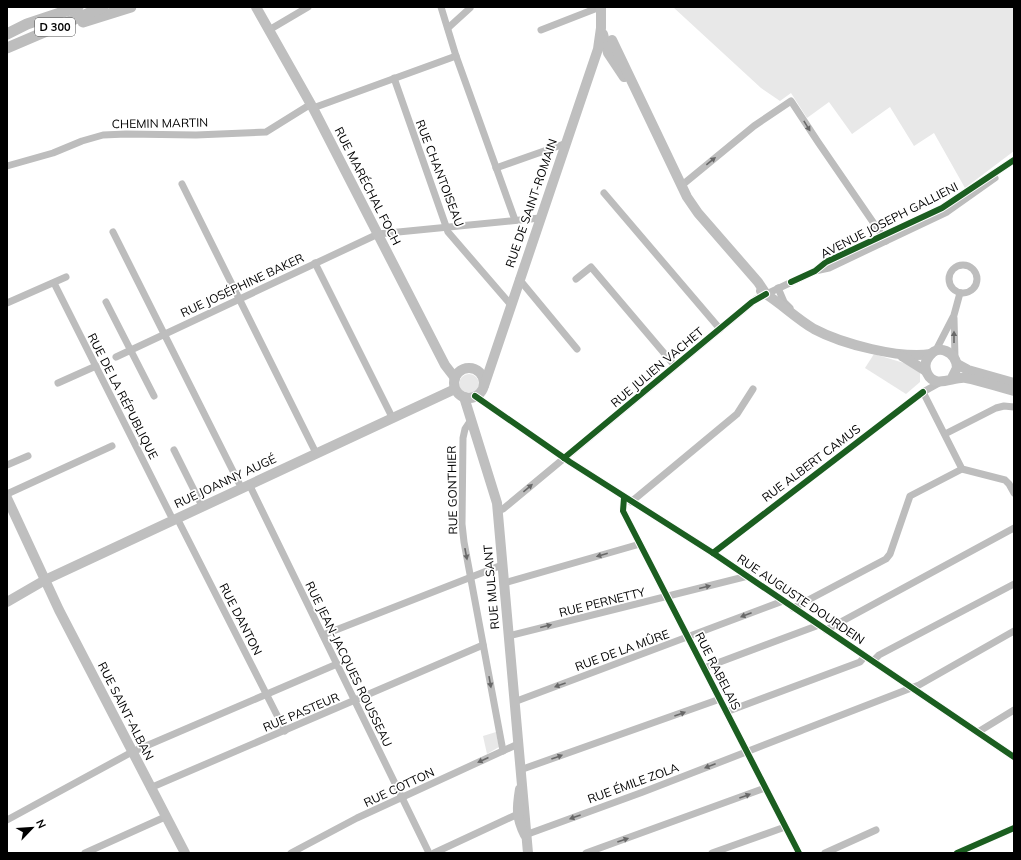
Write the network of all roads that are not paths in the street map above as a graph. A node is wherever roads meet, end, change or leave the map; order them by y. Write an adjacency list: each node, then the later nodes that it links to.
1 (63, 7): 10 (main road)
2 (78, 7): 10 (main road, D 300)
3 (104, 7): 15 (main road, D 300)
4 (131, 7): 15 (main road)
5 (256, 7): 12 (street, RUE MARÉCHAL FOCH)
6 (308, 7): 12 (street)
7 (441, 7): 11 (street)
8 (471, 7): 11 (street)
9 (600, 7): 13 (street); 16 (street); 16 (street, RUE DE SAINT-ROMAIN)
10 (27, 24): 14 (main road, D 300)
11 (448, 28): 18 (street)
12 (269, 30): 20 (street, RUE MARÉCHAL FOCH)
13 (541, 30)
14 (7, 34)
15 (35, 35): 17 (main road, D 300)
16 (609, 47): 21 (street, RUE DE SAINT-ROMAIN); 26 (street)
17 (7, 48)
18 (456, 56): 19 (street, CHEMIN MARTIN); 24 (street)
19 (394, 78): 20 (street, CHEMIN MARTIN); 30 (street, RUE CHANTOISEAU)
20 (312, 106): 23 (street, CHEMIN MARTIN); 32 (street, RUE MARÉCHAL FOCH)
21 (564, 144): 24 (street); 28 (street, RUE DE SAINT-ROMAIN)
22 (1014, 160): 33 (street, AVENUE JOSEPH GALLIENI)
23 (7, 166)
24 (496, 168): 29 (street)
25 (182, 184): 42 (street)
26 (681, 186): 33 (street, one-way to 33); 41 (street)
27 (604, 193): 47 (street)
28 (540, 218): 29 (street, RUE JOSÉPHINE BAKER); 36 (street, RUE DE SAINT-ROMAIN)
29 (515, 220): 30 (street, RUE JOSÉPHINE BAKER)
30 (445, 227): 32 (street, RUE JOSÉPHINE BAKER); 45 (street, RUE CHANTOISEAU)
31 (114, 232): 49 (street, RUE JEAN-JACQUES ROUSSEAU)
32 (378, 234): 34 (street, RUE JOSÉPHINE BAKER); 61 (street, RUE MARÉCHAL FOCH)
33 (885, 238): 39 (street, AVENUE JOSEPH GALLIENI)
34 (315, 264): 42 (street, RUE JOSÉPHINE BAKER); 75 (street)
35 (66, 278): 38 (street)
36 (519, 278): 45 (street, RUE DE SAINT-ROMAIN); 50 (street)
37 (576, 279): 58 (street)
38 (54, 283): 44 (street); 57 (street, RUE DE LA RÉPUBLIQUE)
39 (778, 288): 41 (street, AVENUE JOSEPH GALLIENI); 48 (street)
40 (960, 293): 46 (street)
41 (766, 294): 47 (street, RUE JULIEN VACHET); 48 (street)
42 (238, 299): 49 (street, RUE JOSÉPHINE BAKER); 80 (street)
43 (106, 302): 51 (street)
44 (7, 303)
45 (511, 305): 54 (street, RUE DE SAINT-ROMAIN)
46 (954, 315): 52 (street); 56 (street, one-way to 46)
47 (720, 329): 58 (street, RUE JULIEN VACHET)
48 (814, 329): 53 (street)
49 (165, 334): 51 (street, RUE JOSÉPHINE BAKER); 85 (street, RUE JEAN-JACQUES ROUSSEAU)
50 (576, 349)
51 (131, 350): 55 (street, RUE JOSÉPHINE BAKER); 71 (street)
52 (933, 353): 53 (street); 56 (street); 60 (street)
53 (900, 355): 60 (street)
54 (493, 356): 59 (street, RUE DE SAINT-ROMAIN); 66 (street, RUE DE SAINT-ROMAIN)
55 (116, 357)
56 (956, 361): 62 (street); 65 (street)
57 (96, 366): 64 (street); 92 (street, RUE DE LA RÉPUBLIQUE)
58 (675, 366): 82 (street, RUE JULIEN VACHET)
59 (478, 371): 61 (street); 66 (street)
60 (927, 373): 63 (street); 69 (street)
61 (455, 378): 67 (street)
62 (952, 378): 63 (street); 70 (street)
63 (941, 382): 69 (street, RUE ALBERT CAMUS)
64 (58, 383)
65 (1014, 383)
66 (484, 386): 72 (street)
67 (455, 389): 73 (street); 75 (street, RUE JOANNY AUGÉ)
68 (754, 389): 89 (street)
69 (923, 392): 77 (street); 95 (street, RUE ALBERT CAMUS)
70 (1014, 392)
71 (154, 396)
72 (475, 396): 73 (street); 82 (street, RUE AUGUSTE DOURDEIN)
73 (464, 397): 76 (street, RUE MULSANT)
74 (1014, 407): 77 (street)
75 (392, 417): 80 (street, RUE JOANNY AUGÉ)
76 (471, 420): 91 (street, RUE MULSANT); 98 (street, RUE GONTHIER, one-way to 98)
77 (945, 434): 84 (street)
78 (112, 446): 87 (street)
79 (174, 450): 90 (street)
80 (316, 453): 85 (street, RUE JOANNY AUGÉ)
81 (28, 456): 83 (street)
82 (564, 458): 89 (street, RUE AUGUSTE DOURDEIN); 91 (street, RUE JULIEN VACHET, one-way to 82)
83 (7, 465)
84 (962, 468): 86 (street); 105 (street)
85 (245, 486): 90 (street, RUE JOANNY AUGÉ); 109 (street, RUE JEAN-JACQUES ROUSSEAU)
86 (1014, 493)
87 (7, 494)
88 (7, 498): 99 (street, RUE SAINT-ALBAN)
89 (628, 500): 94 (street, RUE RABELAIS); 95 (street, RUE AUGUSTE DOURDEIN)
90 (202, 506): 92 (street, RUE JOANNY AUGÉ)
91 (498, 511): 96 (street, RUE MULSANT)
92 (175, 519): 99 (street, RUE JOANNY AUGÉ); 118 (street, RUE DANTON)
93 (1014, 528): 107 (street)
94 (640, 544): 100 (street, one-way to 100); 102 (street, RUE RABELAIS)
95 (712, 553): 97 (street, RUE AUGUSTE DOURDEIN)
96 (502, 565): 98 (street); 100 (street, RUE MULSANT)
97 (748, 576): 102 (street, RUE PERNETTY, one-way to 97); 103 (street, RUE AUGUSTE DOURDEIN)
98 (471, 577): 109 (street); 112 (street, RUE GONTHIER)
99 (45, 580): 104 (street, RUE JOANNY AUGÉ); 128 (street, RUE SAINT-ALBAN)
100 (504, 583): 110 (street, RUE MULSANT)
101 (1014, 584): 114 (street)
102 (667, 597): 110 (street, RUE PERNETTY, one-way to 102); 111 (street, RUE RABELAIS)
103 (783, 601): 105 (street, RUE AUGUSTE DOURDEIN); 111 (street, RUE DE LA MÛRE, one-way to 111)
104 (7, 602)
105 (793, 608): 106 (street, RUE AUGUSTE DOURDEIN)
106 (819, 625): 107 (street, RUE AUGUSTE DOURDEIN); 116 (street)
107 (826, 630): 113 (street, RUE AUGUSTE DOURDEIN)
108 (1014, 630): 117 (street, RUE ÉMILE ZOLA)
109 (323, 635): 115 (street, RUE JEAN-JACQUES ROUSSEAU)
110 (508, 636): 121 (street, RUE MULSANT)
111 (689, 638): 116 (street, RUE RABELAIS); 121 (street, RUE DE LA MÛRE, one-way to 121)
112 (483, 645): 120 (street, RUE PASTEUR); 127 (street, RUE GONTHIER, one-way to 127)
113 (865, 656): 114 (street, RUE AUGUSTE DOURDEIN); 123 (street)
114 (873, 662): 117 (street, RUE AUGUSTE DOURDEIN)
115 (337, 664): 118 (street); 120 (street, RUE JEAN-JACQUES ROUSSEAU)
116 (704, 668): 119 (street, RUE RABELAIS)
117 (912, 688): 125 (street, RUE AUGUSTE DOURDEIN); 129 (street, RUE ÉMILE ZOLA)
118 (267, 694): 124 (street, RUE DANTON); 128 (street)
119 (720, 699): 123 (street, RUE RABELAIS); 131 (street, one-way to 119)
120 (355, 700): 124 (street, RUE PASTEUR); 134 (street, RUE JEAN-JACQUES ROUSSEAU)
121 (514, 702): 126 (street, RUE MULSANT)
122 (1014, 710): 125 (street)
123 (726, 712): 129 (street, RUE RABELAIS)
124 (285, 731): 132 (street, RUE PASTEUR)
125 (978, 732): 130 (street, RUE AUGUSTE DOURDEIN)
126 (518, 744): 127 (street, RUE COTTON); 131 (street, RUE MULSANT)
127 (503, 751): 134 (street, RUE COTTON, one-way to 134)
128 (132, 752): 132 (street, RUE SAINT-ALBAN); 137 (street)
129 (746, 752): 133 (street, RUE RABELAIS); 141 (street, RUE ÉMILE ZOLA, one-way to 141)
130 (1014, 757)
131 (521, 775): 135 (street, RUE MULSANT)
132 (150, 788): 136 (street, RUE SAINT-ALBAN)
133 (765, 788): 138 (street, RUE RABELAIS); 148 (street, one-way to 133)
134 (403, 797): 144 (street, RUE COTTON); 145 (street, RUE JEAN-JACQUES ROUSSEAU)
135 (521, 813): 141 (street, RUE MULSANT); 146 (street)
136 (165, 817): 142 (street); 143 (street, RUE SAINT-ALBAN)
137 (7, 820)
138 (785, 827): 149 (street); 150 (street, RUE RABELAIS)
139 (1014, 828): 152 (street)
140 (876, 830): 151 (street)
141 (527, 837): 147 (street, RUE MULSANT)
142 (85, 853)
143 (184, 853)
144 (291, 853)
145 (429, 853)
146 (434, 853)
147 (528, 853)
148 (586, 853)
149 (712, 853)
150 (799, 853)
151 (825, 853)
152 (957, 853)

